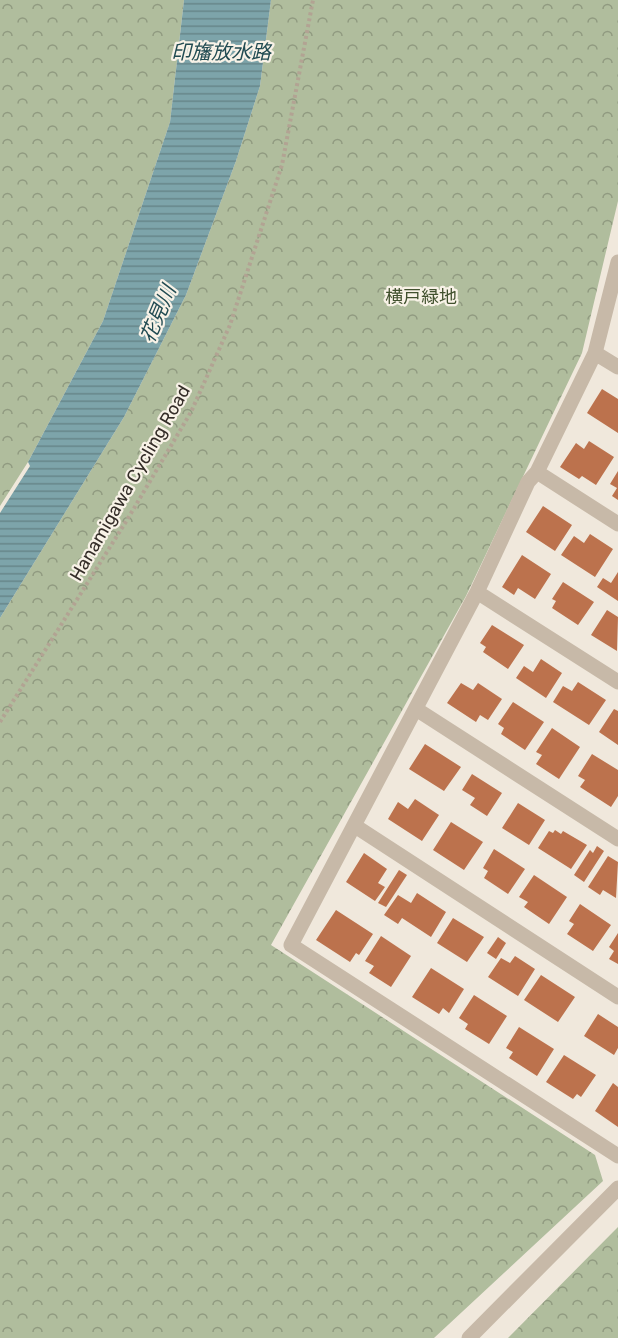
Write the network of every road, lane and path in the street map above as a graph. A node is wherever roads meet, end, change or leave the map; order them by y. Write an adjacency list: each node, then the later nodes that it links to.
1 (313, 0): 10 (path, Hanamigawa Cycling Road)
2 (618, 262): 3 (street)
3 (595, 353): 4 (street); 5 (street)
4 (618, 368)
5 (537, 472): 6 (street); 7 (street)
6 (618, 524)
7 (477, 592): 8 (street); 9 (street)
8 (618, 682)
9 (416, 709): 11 (street); 12 (street)
10 (0, 722)
11 (355, 826): 13 (street); 14 (street)
12 (618, 839)
13 (618, 997)
14 (618, 1156)
15 (618, 1188): 16 (street)
16 (470, 1338)

